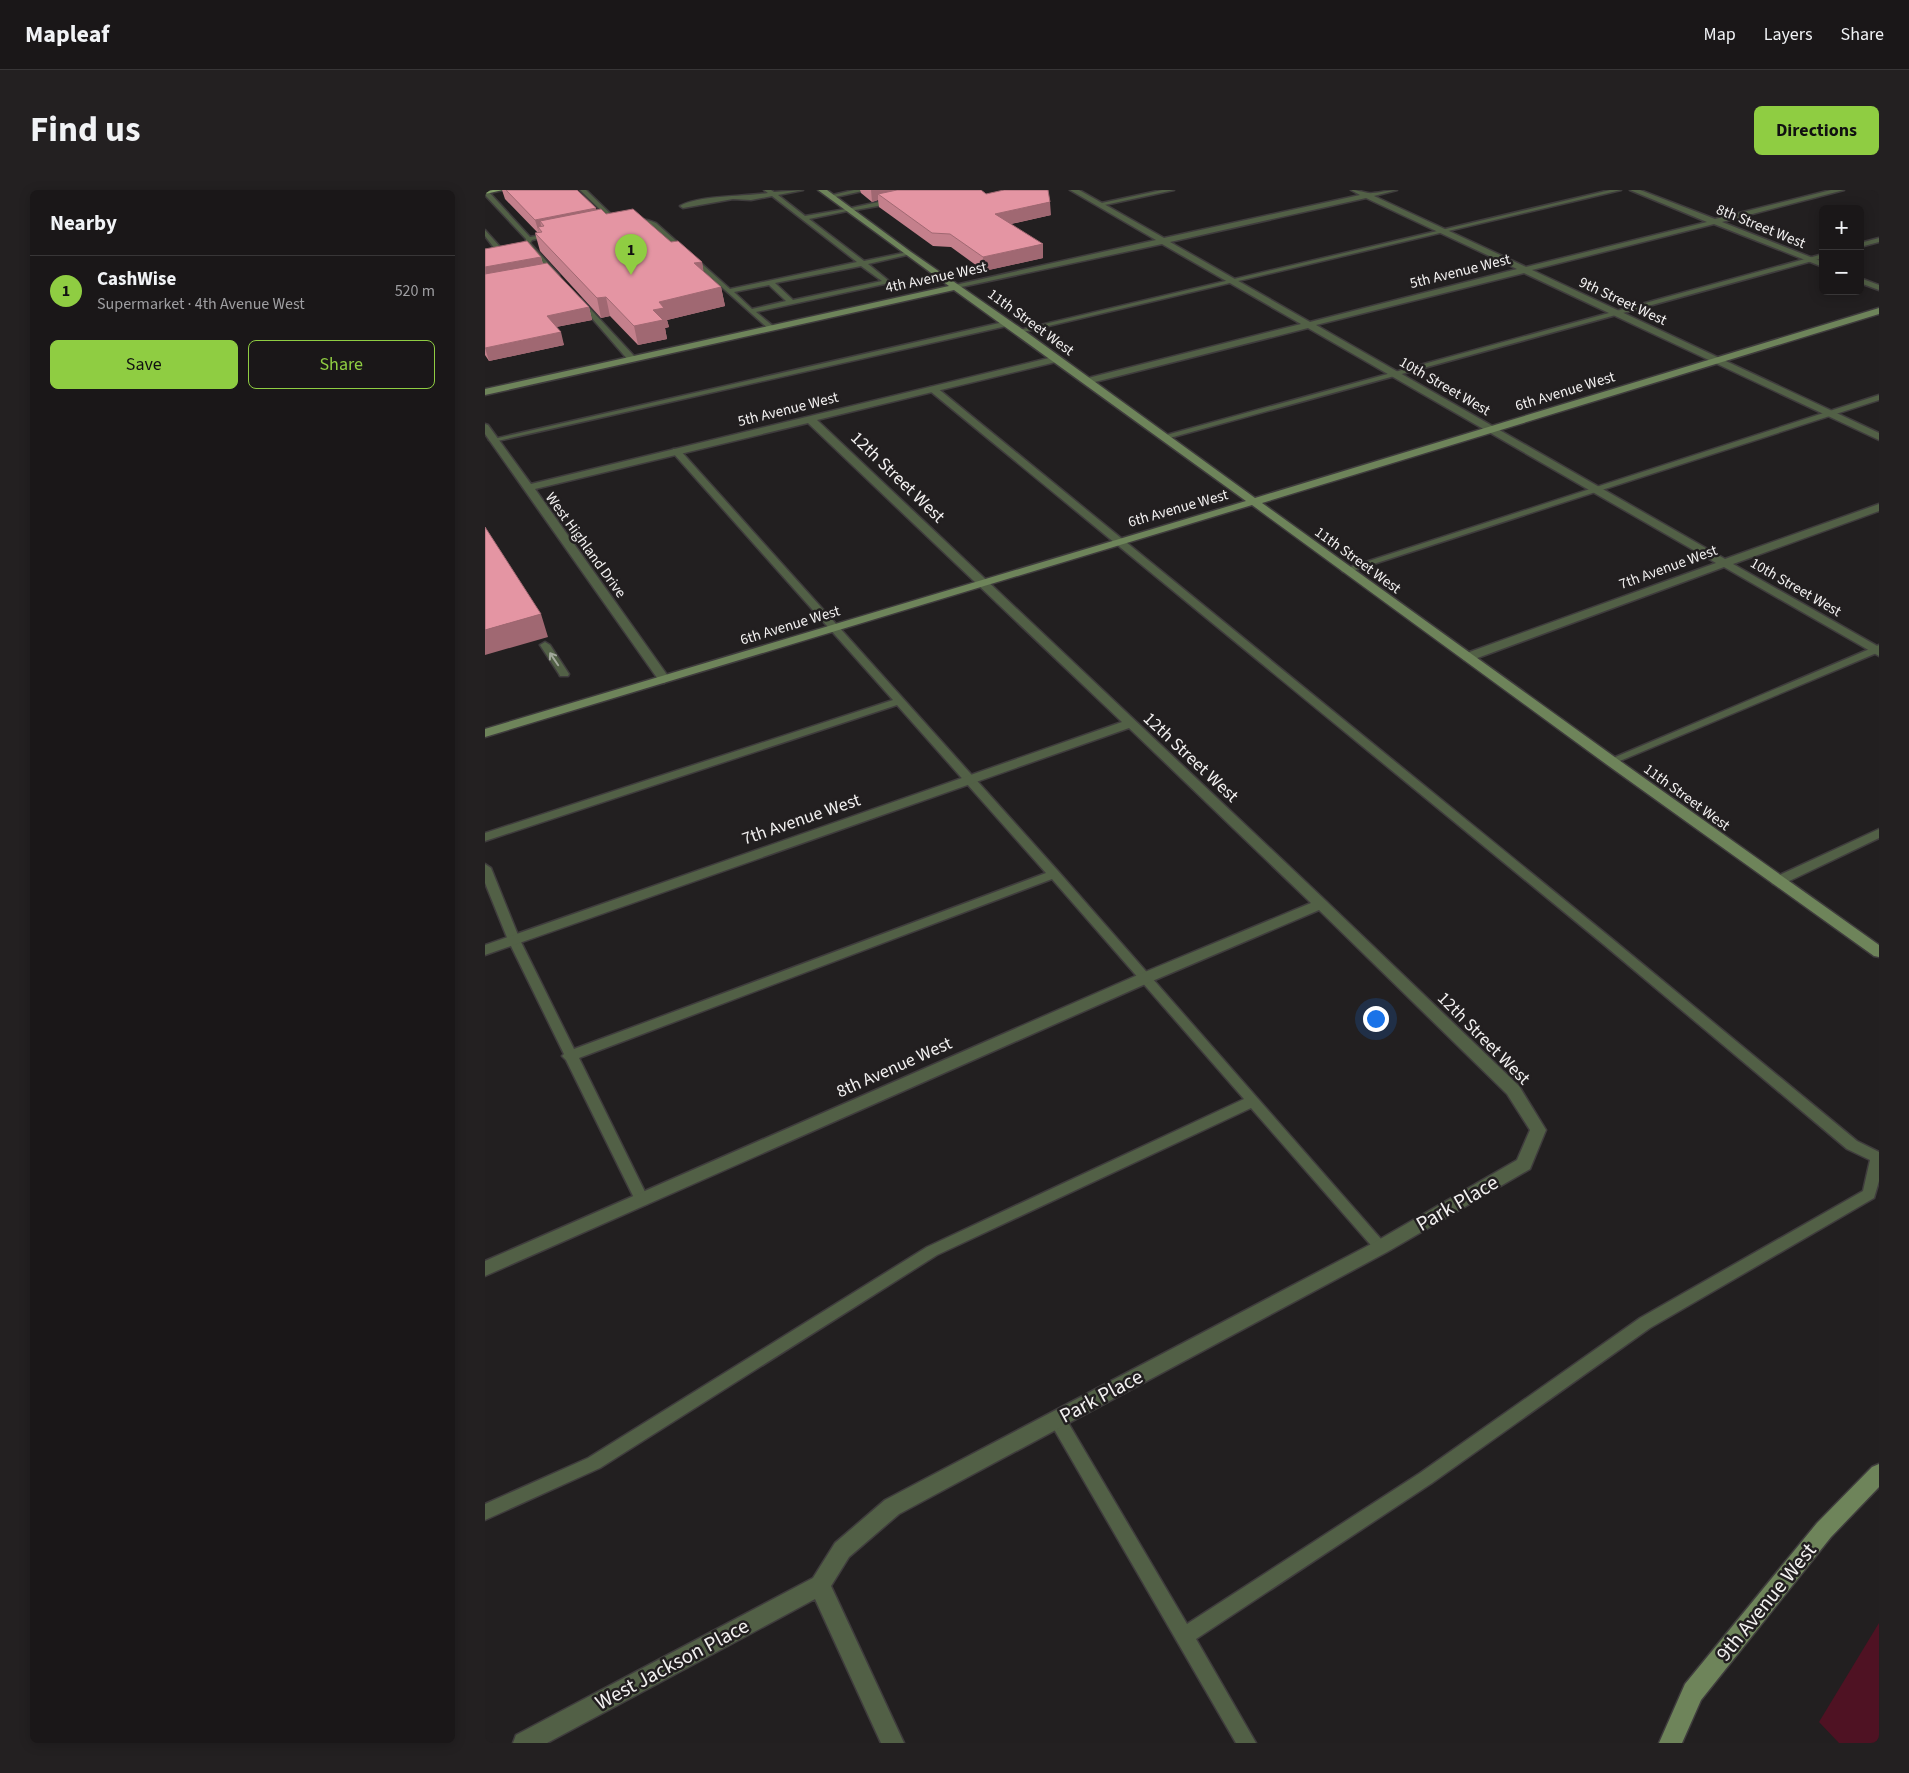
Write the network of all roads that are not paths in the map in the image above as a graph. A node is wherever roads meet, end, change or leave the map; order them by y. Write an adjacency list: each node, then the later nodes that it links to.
1 (499, 190): 13 (main road)
2 (586, 190): 22 (lane)
3 (767, 190): 15 (lane)
4 (799, 190): 15 (lane)
5 (864, 190): 14 (lane)
6 (1074, 190): 18 (street, 10th Street West)
7 (1171, 190): 18 (lane)
8 (1355, 190): 16 (street, 9th Street West)
9 (1393, 190): 16 (street, 4th Avenue West)
10 (1618, 190): 26 (lane)
11 (1634, 190): 23 (street, 8th Street West)
12 (1840, 190): 23 (street, 5th Avenue West)
13 (485, 192): 28 (lane)
14 (826, 193): 20 (street, 11th Street West)
15 (774, 195): 19 (lane); 21 (lane)
16 (1367, 196): 26 (street, 9th Street West); 30 (street, 4th Avenue West)
17 (904, 199): 20 (street)
18 (1101, 204): 30 (street, 10th Street West)
19 (683, 206)
20 (850, 210): 21 (lane); 33 (street, 11th Street West)
21 (805, 218): 36 (lane)
22 (616, 222): 24 (lane); 51 (lane)
23 (1715, 222): 35 (street, 8th Street West); 39 (street, 5th Avenue West)
24 (607, 224)
25 (485, 232): 32 (lane)
26 (1442, 232): 39 (street, 9th Street West); 44 (lane)
27 (558, 233): 28 (lane)
28 (529, 239): 40 (lane)
29 (1879, 240): 31 (lane)
30 (1164, 241): 44 (street, 10th Street West); 48 (street, 4th Avenue West)
31 (1864, 244)
32 (485, 252)
33 (908, 254): 36 (lane); 48 (street, 11th Street West)
34 (1819, 257): 35 (lane)
35 (1808, 260): 37 (street, 8th Street West); 58 (lane)
36 (863, 263): 38 (lane); 49 (lane)
37 (1819, 264)
38 (839, 268): 42 (lane); 49 (lane)
39 (1525, 270): 58 (street, 9th Street West); 60 (street, 5th Avenue West)
40 (553, 271): 41 (lane); 47 (lane)
41 (543, 273)
42 (817, 273): 43 (lane); 53 (lane)
43 (796, 277): 45 (lane); 54 (lane)
44 (1233, 281): 60 (street, 10th Street West); 62 (lane)
45 (771, 282): 51 (lane); 55 (lane)
46 (1864, 282): 50 (street)
47 (566, 286)
48 (955, 287): 59 (street, 11th Street West); 61 (street, 4th Avenue West)
49 (860, 288): 53 (lane)
50 (1879, 288)
51 (729, 292): 56 (lane)
52 (573, 293): 63 (lane)
53 (837, 293): 54 (lane)
54 (816, 297): 55 (lane)
55 (791, 302): 56 (lane)
56 (751, 311): 61 (lane)
57 (1879, 311): 65 (street, 6th Avenue West)
58 (1616, 313): 65 (street, 9th Street West); 66 (lane)
59 (1008, 323): 62 (street, 11th Street West); 77 (lane)
60 (1309, 325): 66 (street, 10th Street West); 67 (street, 5th Avenue West)
61 (770, 328): 63 (street, 4th Avenue West)
62 (1019, 331): 64 (street, 11th Street West)
63 (632, 359): 69 (street, 4th Avenue West)
64 (1057, 359): 67 (street, 11th Street West); 68 (street, 5th Avenue West)
65 (1715, 360): 71 (street, 9th Street West); 74 (street, 6th Avenue West)
66 (1395, 374): 74 (street, 10th Street West); 75 (lane)
67 (1087, 381): 75 (street, 11th Street West)
68 (933, 389): 72 (street, 5th Avenue West); 83 (lane)
69 (485, 392)
70 (1879, 398): 71 (lane)
71 (1830, 414): 76 (street, 9th Street West); 80 (lane)
72 (810, 419): 78 (street, 5th Avenue West); 86 (street, 12th Street West)
73 (485, 427): 77 (street, West Highland Drive)
74 (1492, 430): 80 (street, 10th Street West); 81 (street, 6th Avenue West)
75 (1163, 437): 81 (street, 11th Street West)
76 (1879, 437)
77 (493, 440): 79 (street, West Highland Drive)
78 (676, 451): 79 (street, 5th Avenue West); 87 (lane)
79 (527, 488): 92 (street, West Highland Drive)
80 (1597, 490): 84 (street, 10th Street West); 85 (lane)
81 (1253, 501): 83 (street, 6th Avenue West); 85 (street, 11th Street West)
82 (1879, 507): 84 (street, 7th Avenue West)
83 (1119, 541): 86 (street, 6th Avenue West); 111 (lane)
84 (1724, 563): 89 (street, 10th Street West); 90 (street, 7th Avenue West)
85 (1346, 570): 90 (street, 11th Street West)
86 (981, 583): 87 (street, 6th Avenue West); 94 (street, 12th Street West)
87 (833, 628): 92 (street, 6th Avenue West); 93 (lane)
88 (545, 645): 91 (lane, one-way to 88)
89 (1878, 650): 96 (lane)
90 (1468, 657): 96 (street, 11th Street West)
91 (564, 674)
92 (664, 679): 95 (street, 6th Avenue West)
93 (899, 701): 97 (lane); 99 (lane)
94 (1129, 724): 97 (street, 7th Avenue West); 103 (street, 12th Street West)
95 (485, 732)
96 (1611, 761): 102 (street, 11th Street West)
97 (970, 780): 101 (lane); 104 (street, 7th Avenue West)
98 (1879, 833): 102 (street)
99 (485, 837)
100 (485, 868): 104 (lane)
101 (1054, 874): 107 (lane); 108 (lane)
102 (1778, 881): 106 (street, 11th Street West)
103 (1321, 904): 107 (street, 8th Avenue West); 110 (street, 12th Street West)
104 (514, 940): 105 (street, 7th Avenue West); 108 (lane)
105 (485, 950)
106 (1879, 952)
107 (1145, 978): 109 (lane); 112 (street, 8th Avenue West)
108 (569, 1056): 112 (lane)
109 (1253, 1101): 113 (lane); 117 (lane)
110 (1538, 1130): 113 (street, Park Place)
111 (1878, 1158): 119 (lane)
112 (641, 1200): 114 (street, 8th Avenue West)
113 (1381, 1247): 115 (street, Park Place)
114 (485, 1269)
115 (1057, 1419): 118 (street, Park Place); 119 (lane)
116 (1879, 1473): 123 (street, 9th Avenue West)
117 (485, 1512)
118 (820, 1585): 120 (street, West Jackson Place); 121 (street)
119 (1184, 1636): 122 (lane)
120 (524, 1743)
121 (893, 1743)
122 (1247, 1743)
123 (1670, 1743)

